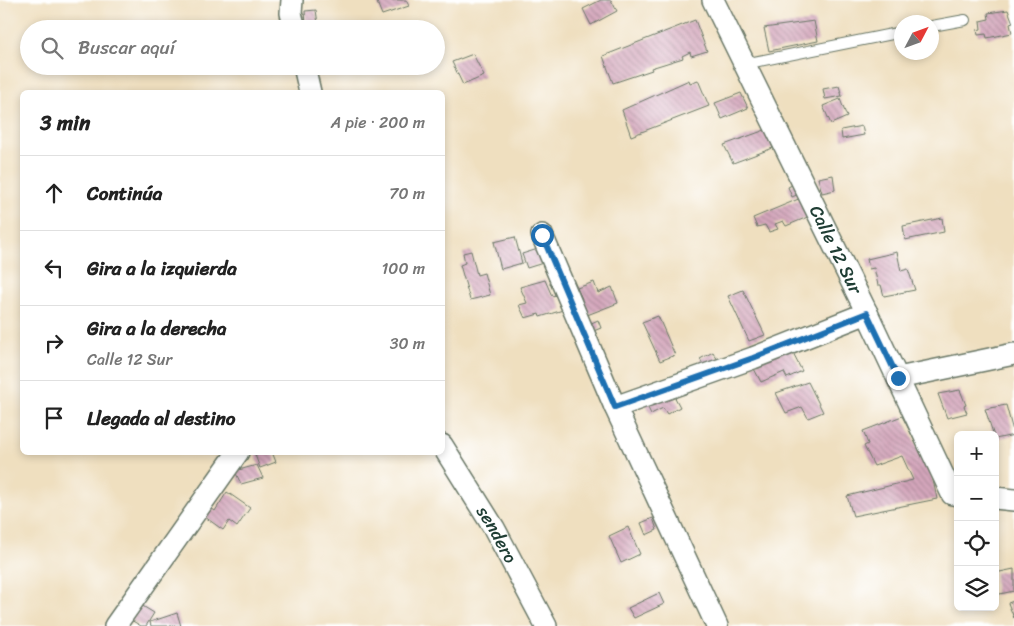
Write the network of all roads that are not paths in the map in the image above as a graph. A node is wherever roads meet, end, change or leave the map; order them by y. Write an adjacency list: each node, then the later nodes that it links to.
1 (292, 0): 3 (street)
2 (713, 0): 7 (street, Calle 12 Sur)
3 (293, 20)
4 (964, 20): 5 (lane)
5 (939, 25)
6 (894, 34): 7 (lane)
7 (744, 64): 11 (street, Calle 12 Sur)
8 (306, 75): 9 (street)
9 (310, 90)
10 (542, 235): 14 (street)
11 (867, 313): 13 (street, Calle 12 Sur); 14 (street)
12 (1014, 354): 13 (street)
13 (898, 378): 17 (street, Calle 12 Sur)
14 (615, 407): 22 (street)
15 (445, 450): 21 (street, sendero)
16 (236, 455): 20 (street)
17 (954, 494)
18 (999, 498): 19 (street)
19 (1014, 500)
20 (115, 626)
21 (546, 626)
22 (717, 626)

